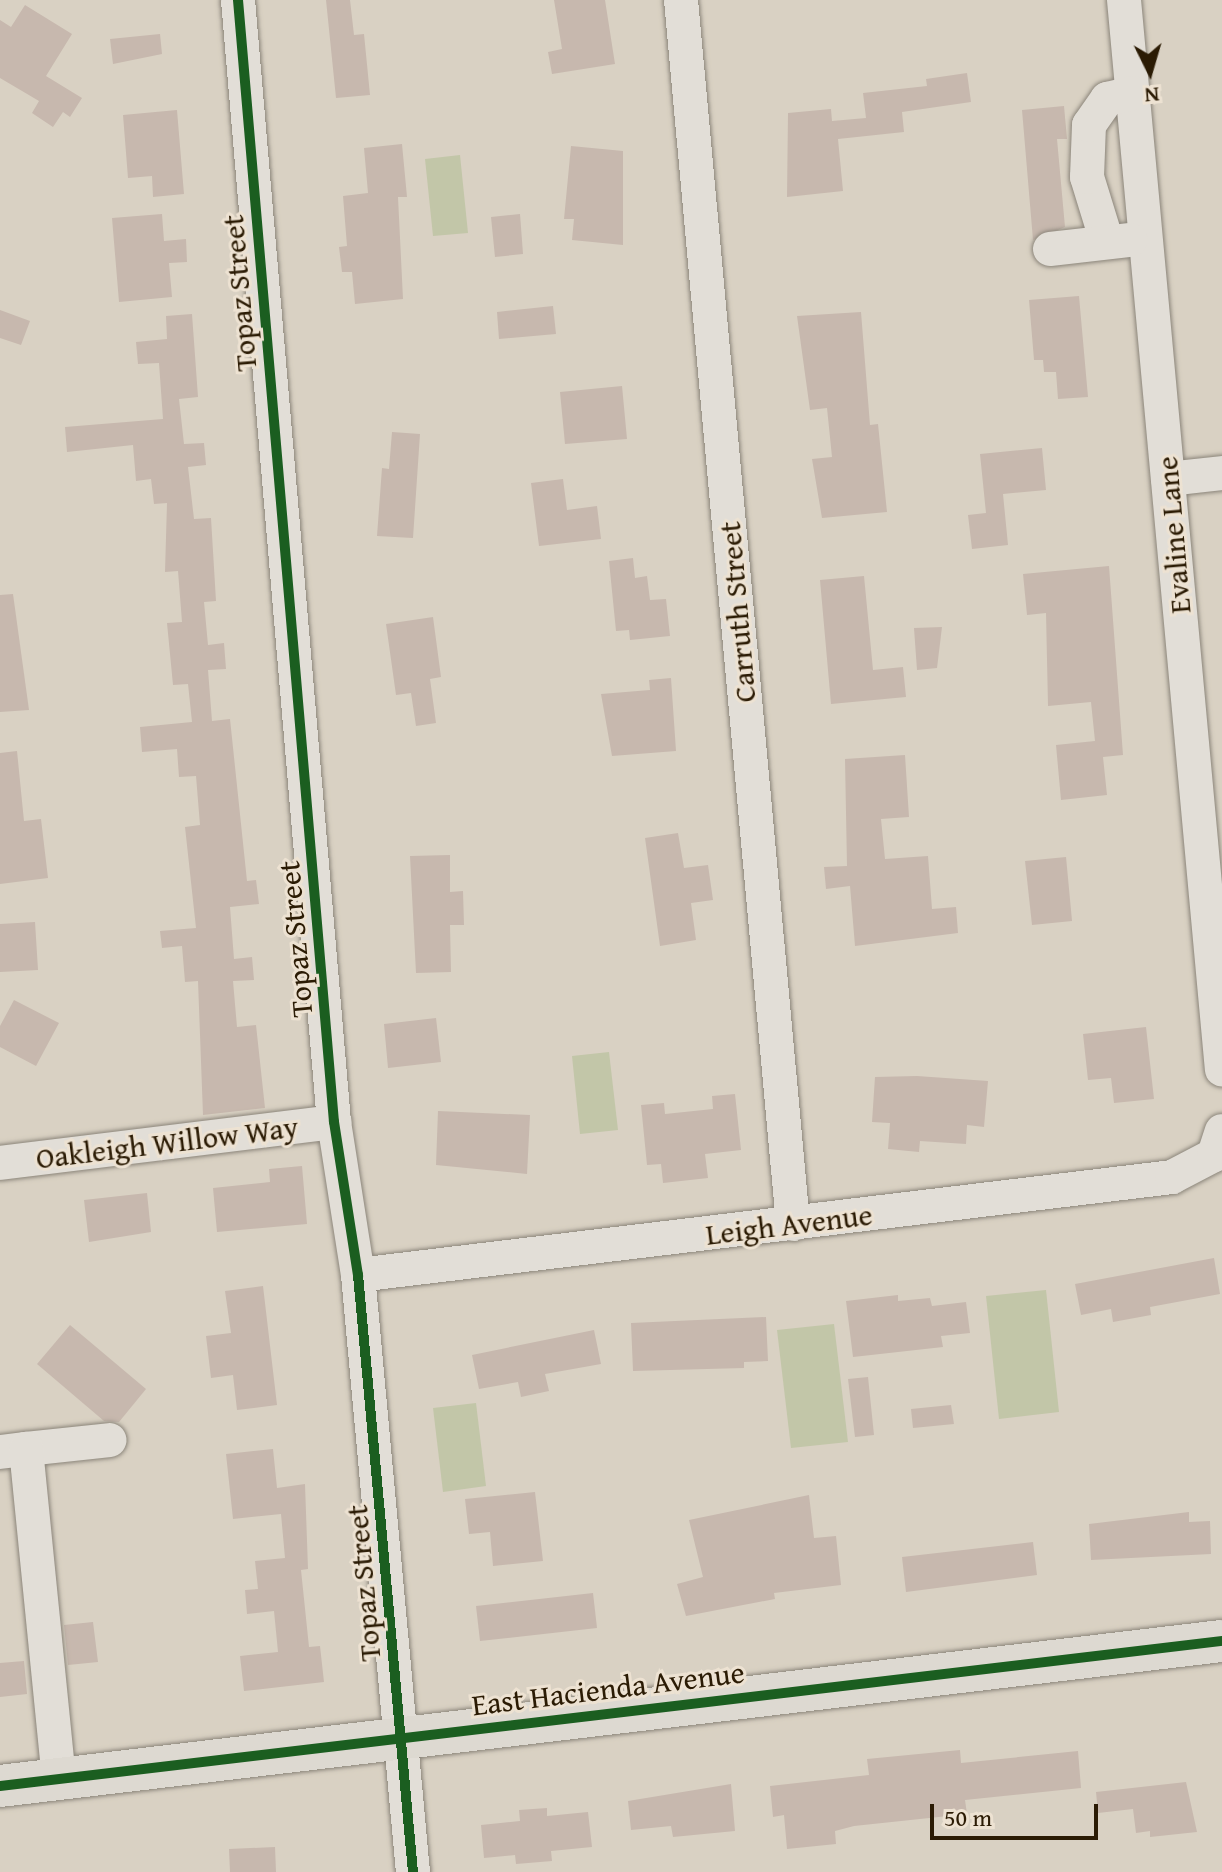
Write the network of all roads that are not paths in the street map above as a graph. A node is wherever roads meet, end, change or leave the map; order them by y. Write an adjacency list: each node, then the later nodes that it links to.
1 (238, 0): 11 (street, Topaz Street)
2 (681, 0): 14 (street, Carruth Street)
3 (1124, 0): 4 (street, Evaline Lane)
4 (1133, 93): 5 (street, Evaline Lane); 6 (street)
5 (1146, 238): 6 (street); 9 (street, Evaline Lane)
6 (1107, 242): 7 (street)
7 (1050, 249)
8 (1222, 473): 9 (street)
9 (1168, 479): 10 (street, Evaline Lane)
10 (1222, 1070)
11 (334, 1122): 13 (street, Oakleigh Willow Way); 15 (street, Topaz Street)
12 (1218, 1143): 14 (street, Leigh Avenue)
13 (0, 1163)
14 (793, 1224): 15 (street, Leigh Avenue)
15 (358, 1275): 19 (street, Topaz Street)
16 (110, 1440): 17 (street)
17 (13, 1450): 20 (street)
18 (1222, 1641): 19 (main road, East Hacienda Avenue)
19 (401, 1737): 20 (main road, East Hacienda Avenue); 22 (street, Topaz Street)
20 (59, 1779): 21 (main road, East Hacienda Avenue)
21 (0, 1786)
22 (413, 1872)

